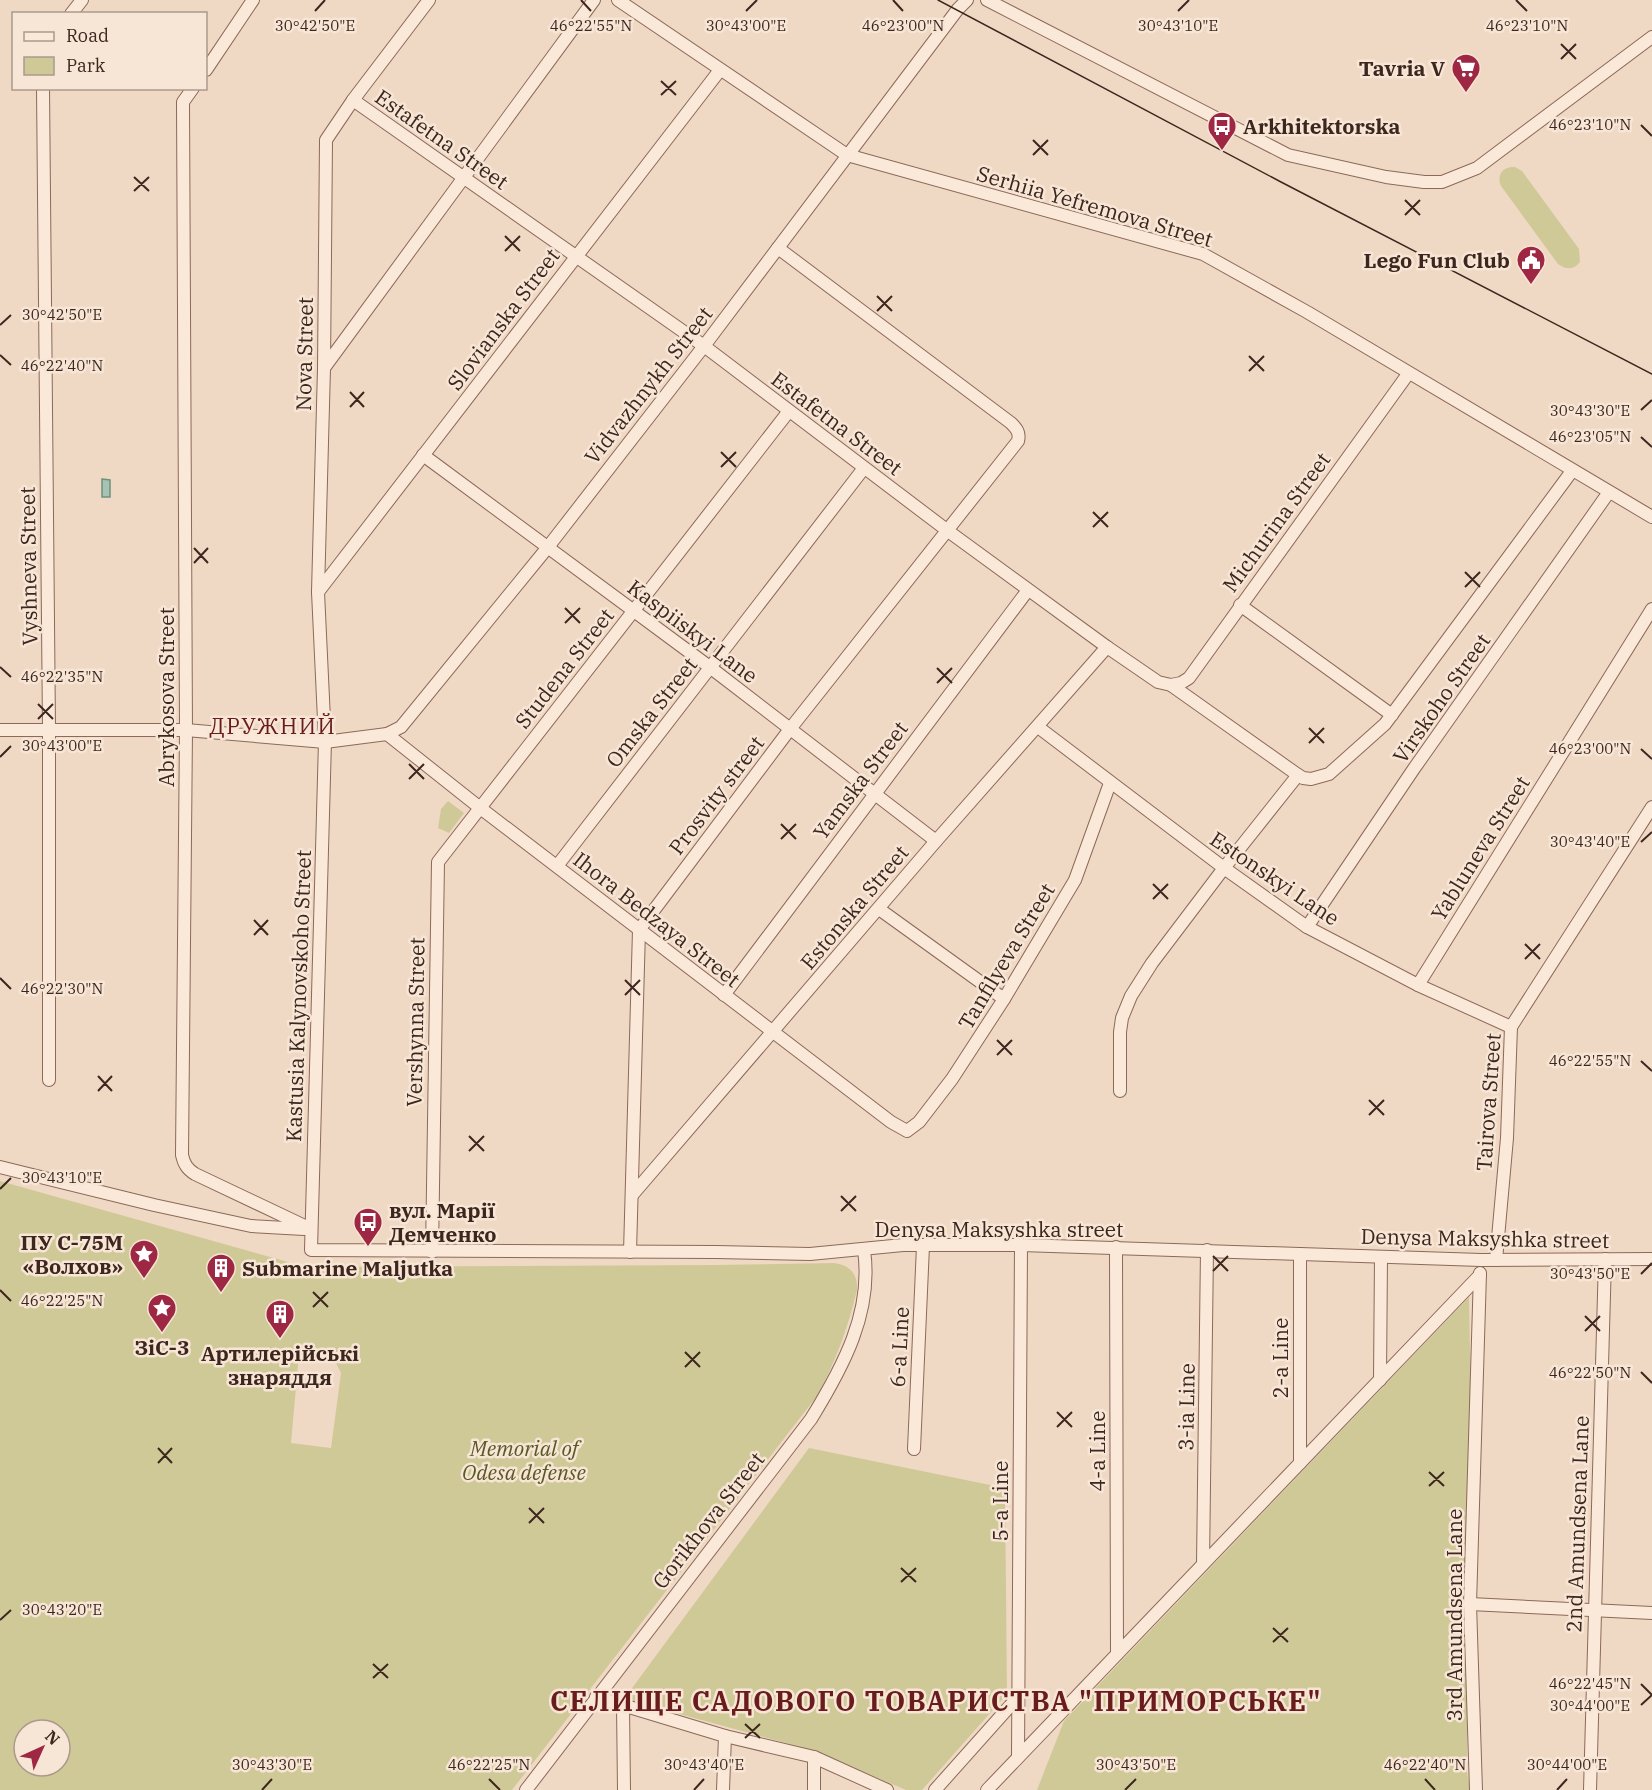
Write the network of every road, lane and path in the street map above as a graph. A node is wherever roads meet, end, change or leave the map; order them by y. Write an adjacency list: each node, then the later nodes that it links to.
1 (82, 0): 8 (street)
2 (253, 0): 10 (street)
3 (429, 0): 14 (street, Nova Street)
4 (594, 0): 16 (street)
5 (618, 0): 11 (street, Serhiia Yefremova Street)
6 (967, 0): 15 (street, Vidvazhnykh Street)
7 (987, 0): 9 (street)
8 (73, 12)
9 (1652, 37)
10 (207, 69)
11 (720, 70): 15 (street, Serhiia Yefremova Street); 18 (street, Slovianska Street)
12 (43, 90): 40 (street, Vyshneva Street)
13 (192, 90): 43 (street, Abrykosova Street)
14 (353, 100): 16 (street, Estafetna Street); 20 (street, Nova Street)
15 (847, 156): 17 (street, Vidvazhnykh Street); 21 (street, Serhiia Yefremova Street)
16 (464, 178): 18 (street, Estafetna Street); 20 (street)
17 (778, 248): 19 (street, Vidvazhnykh Street); 28 (street, Prosvity street)
18 (576, 256): 19 (street, Estafetna Street); 23 (street, Slovianska Street)
19 (704, 346): 22 (street, Estafetna Street); 29 (street, Vidvazhnykh Street)
20 (324, 368): 31 (street, Nova Street)
21 (1408, 374): 25 (street, Serhiia Yefremova Street); 32 (street, Michurina Street)
22 (789, 411): 24 (street, Estafetna Street); 34 (street, Studena Street)
23 (423, 455): 29 (street, Kaspiiskyi Lane); 31 (street, Slovianska Street)
24 (864, 468): 28 (street, Estafetna Street); 36 (street, Omska Street)
25 (1572, 471): 26 (street, Serhiia Yefremova Street); 38 (street)
26 (1609, 492): 27 (street, Serhiia Yefremova Street); 55 (street, Virskoho Street)
27 (1652, 517)
28 (948, 531): 30 (street, Estafetna Street); 41 (street, Prosvity street)
29 (548, 547): 34 (street, Kaspiiskyi Lane); 44 (street, Vidvazhnykh Street)
30 (1028, 590): 35 (street, Estafetna Street); 48 (street, Yamska Street)
31 (318, 592): 45 (street, Nova Street)
32 (1240, 605): 37 (street, Michurina Street); 38 (street)
33 (1652, 609): 57 (street, Yabluneva Street)
34 (634, 611): 36 (street, Kaspiiskyi Lane); 49 (street, Studena Street)
35 (1107, 647): 37 (street, Estafetna Street); 39 (street, Estonska Street)
36 (711, 668): 41 (street, Kaspiiskyi Lane); 52 (street, Omska Street)
37 (1171, 686): 46 (street, Estafetna Street)
38 (1392, 715): 46 (street)
39 (1038, 728): 47 (street, Estonskyi Lane); 51 (street, Estonska Street)
40 (49, 729): 42 (street, Vidvazhnykh Street); 43 (street, Vidvazhnykh Street); 62 (street, Vyshneva Street)
41 (790, 729): 48 (street, Kaspiiskyi Lane); 56 (street, Prosvity street)
42 (0, 730)
43 (186, 730): 45 (street, Vidvazhnykh Street); 67 (street, Abrykosova Street)
44 (387, 734): 45 (street, Vidvazhnykh Street); 49 (street, Ihora Bedzaya Street)
45 (325, 742): 67 (street, Kastusia Kalynovskoho Street)
46 (1298, 775): 53 (street)
47 (1110, 783): 53 (street, Estonskyi Lane); 59 (street, Tanfilyeva Street)
48 (874, 792): 51 (street, Kaspiiskyi Lane); 58 (street, Yamska Street)
49 (479, 807): 52 (street, Ihora Bedzaya Street); 74 (street, Vershynna Street)
50 (1652, 807): 60 (street, Tairova Street)
51 (936, 841): 54 (street, Estonska Street)
52 (557, 866): 56 (street, Ihora Bedzaya Street)
53 (1224, 868): 55 (street, Estonskyi Lane); 63 (street)
54 (879, 909): 59 (street); 61 (street, Estonska Street)
55 (1307, 927): 57 (street, Estonskyi Lane)
56 (639, 930): 58 (street, Ihora Bedzaya Street); 66 (street)
57 (1418, 985): 60 (street, Estonskyi Lane)
58 (724, 995): 61 (street, Ihora Bedzaya Street)
59 (1004, 999): 64 (street, Tanfilyeva Street)
60 (1511, 1027): 81 (street, Tairova Street)
61 (774, 1032): 64 (street, Ihora Bedzaya Street); 66 (street, Estonska Street)
62 (49, 1080)
63 (1120, 1091)
64 (906, 1131)
65 (0, 1167): 67 (street)
66 (633, 1194): 75 (street)
67 (311, 1229): 71 (street, Kastusia Kalynovskoho Street)
68 (1021, 1245): 69 (street, Denysa Maksyshka street); 70 (street, Denysa Maksyshka street); 92 (street, 5-a Line)
69 (923, 1246): 72 (street, Denysa Maksyshka street); 84 (street, 6-a Line)
70 (1116, 1247): 73 (street, Denysa Maksyshka street); 90 (street, 4-a Line)
71 (311, 1250): 74 (street, Denysa Maksyshka street)
72 (864, 1250): 75 (street, Denysa Maksyshka street); 91 (street, Gorikhova Street)
73 (1207, 1250): 76 (street, Denysa Maksyshka street); 86 (street, 3-ia Line)
74 (432, 1252): 75 (street, Denysa Maksyshka street)
75 (630, 1252)
76 (1300, 1254): 77 (street, Denysa Maksyshka street); 85 (street, 2-a Line)
77 (1381, 1257): 80 (street, Denysa Maksyshka street); 83 (street)
78 (1605, 1259): 79 (street, Denysa Maksyshka street); 81 (street, Denysa Maksyshka street); 88 (street, 2nd Amundsena Lane)
79 (1652, 1259)
80 (1481, 1260): 81 (street, Denysa Maksyshka street); 82 (street, 3rd Amundsena Lane)
81 (1496, 1260)
82 (1480, 1275): 83 (street); 87 (street, 3rd Amundsena Lane)
83 (1380, 1380): 85 (street)
84 (914, 1449)
85 (1300, 1463): 86 (street)
86 (1203, 1564): 90 (street)
87 (1470, 1604): 88 (street); 104 (street, 3rd Amundsena Lane)
88 (1594, 1610): 89 (street); 105 (street, 2nd Amundsena Lane)
89 (1652, 1612)
90 (1117, 1654): 96 (street)
91 (596, 1697): 93 (street); 97 (street, Gorikhova Street)
92 (1018, 1697): 96 (street, 5-a Line); 102 (street)
93 (622, 1706): 94 (street); 98 (street)
94 (725, 1736): 95 (street); 99 (street)
95 (814, 1757): 100 (street); 101 (street)
96 (1018, 1757): 103 (street)
97 (526, 1790)
98 (624, 1790)
99 (723, 1790)
100 (814, 1790)
101 (887, 1790)
102 (935, 1790)
103 (987, 1790)
104 (1476, 1790)
105 (1590, 1790)

